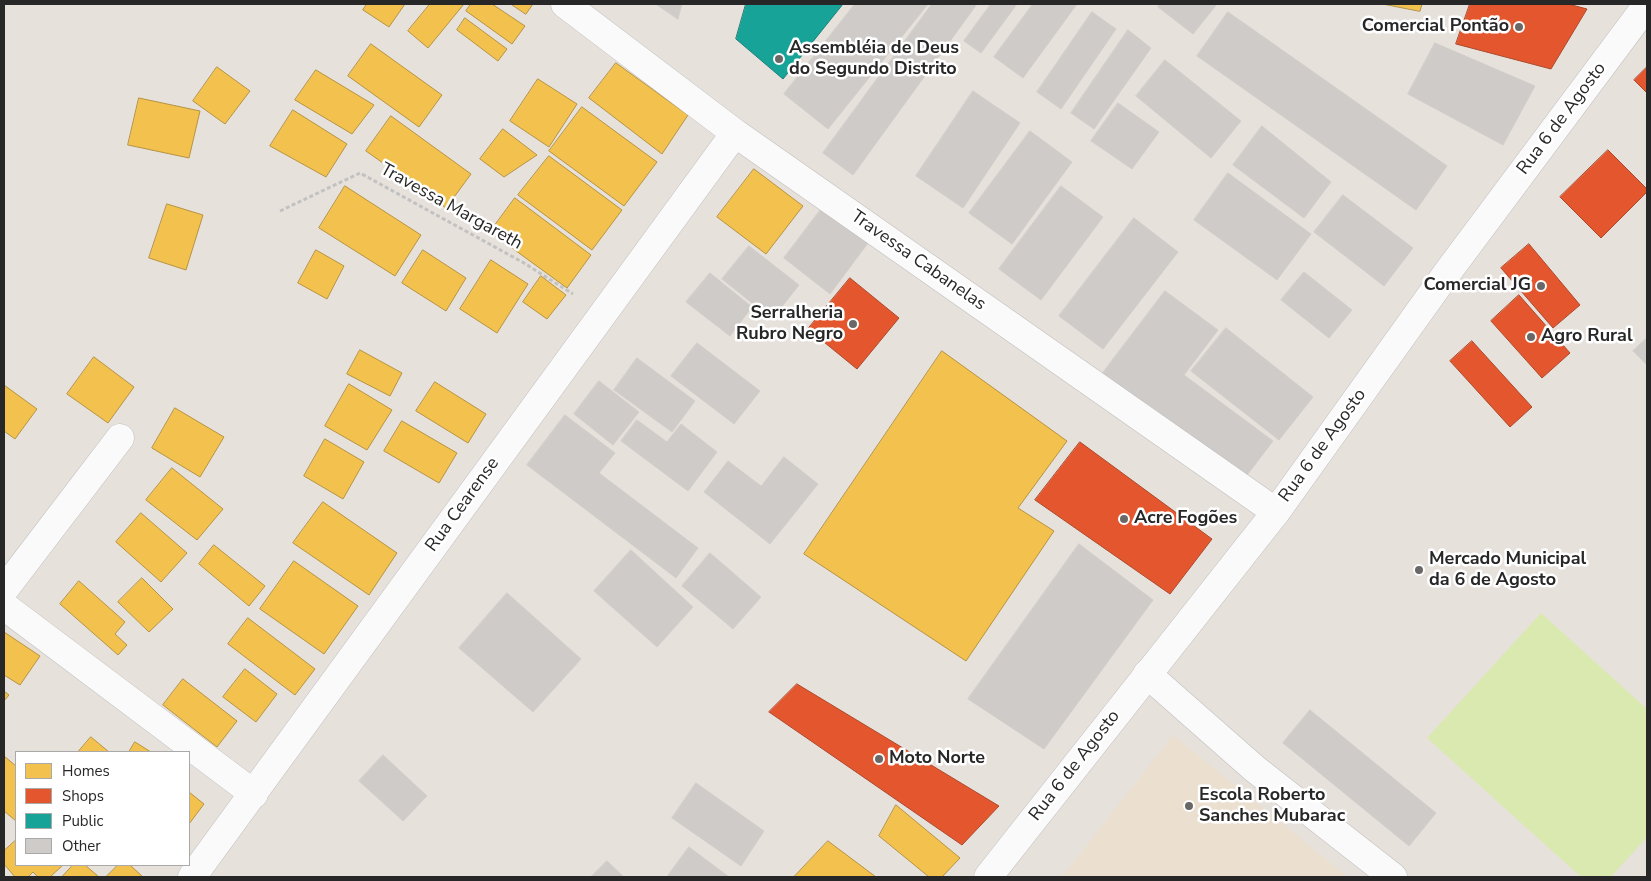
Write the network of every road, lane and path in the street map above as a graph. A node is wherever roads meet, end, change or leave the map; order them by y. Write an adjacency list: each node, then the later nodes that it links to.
1 (565, 4): 3 (street, Travessa Cabanelas)
2 (1647, 5): 7 (street, Rua 6 de Agosto)
3 (734, 133): 5 (street, Rua Cearense); 7 (street, Travessa Cabanelas)
4 (280, 211): 5 (path, Travessa Margareth)
5 (603, 313): 11 (street, Rua Cearense)
6 (120, 438): 8 (street)
7 (1276, 512): 10 (street, Rua 6 de Agosto)
8 (4, 590)
9 (4, 606): 11 (street)
10 (1147, 674): 13 (street, Rua 6 de Agosto); 14 (street)
11 (254, 794): 12 (street, Rua Cearense)
12 (192, 877)
13 (988, 877)
14 (1393, 877)

